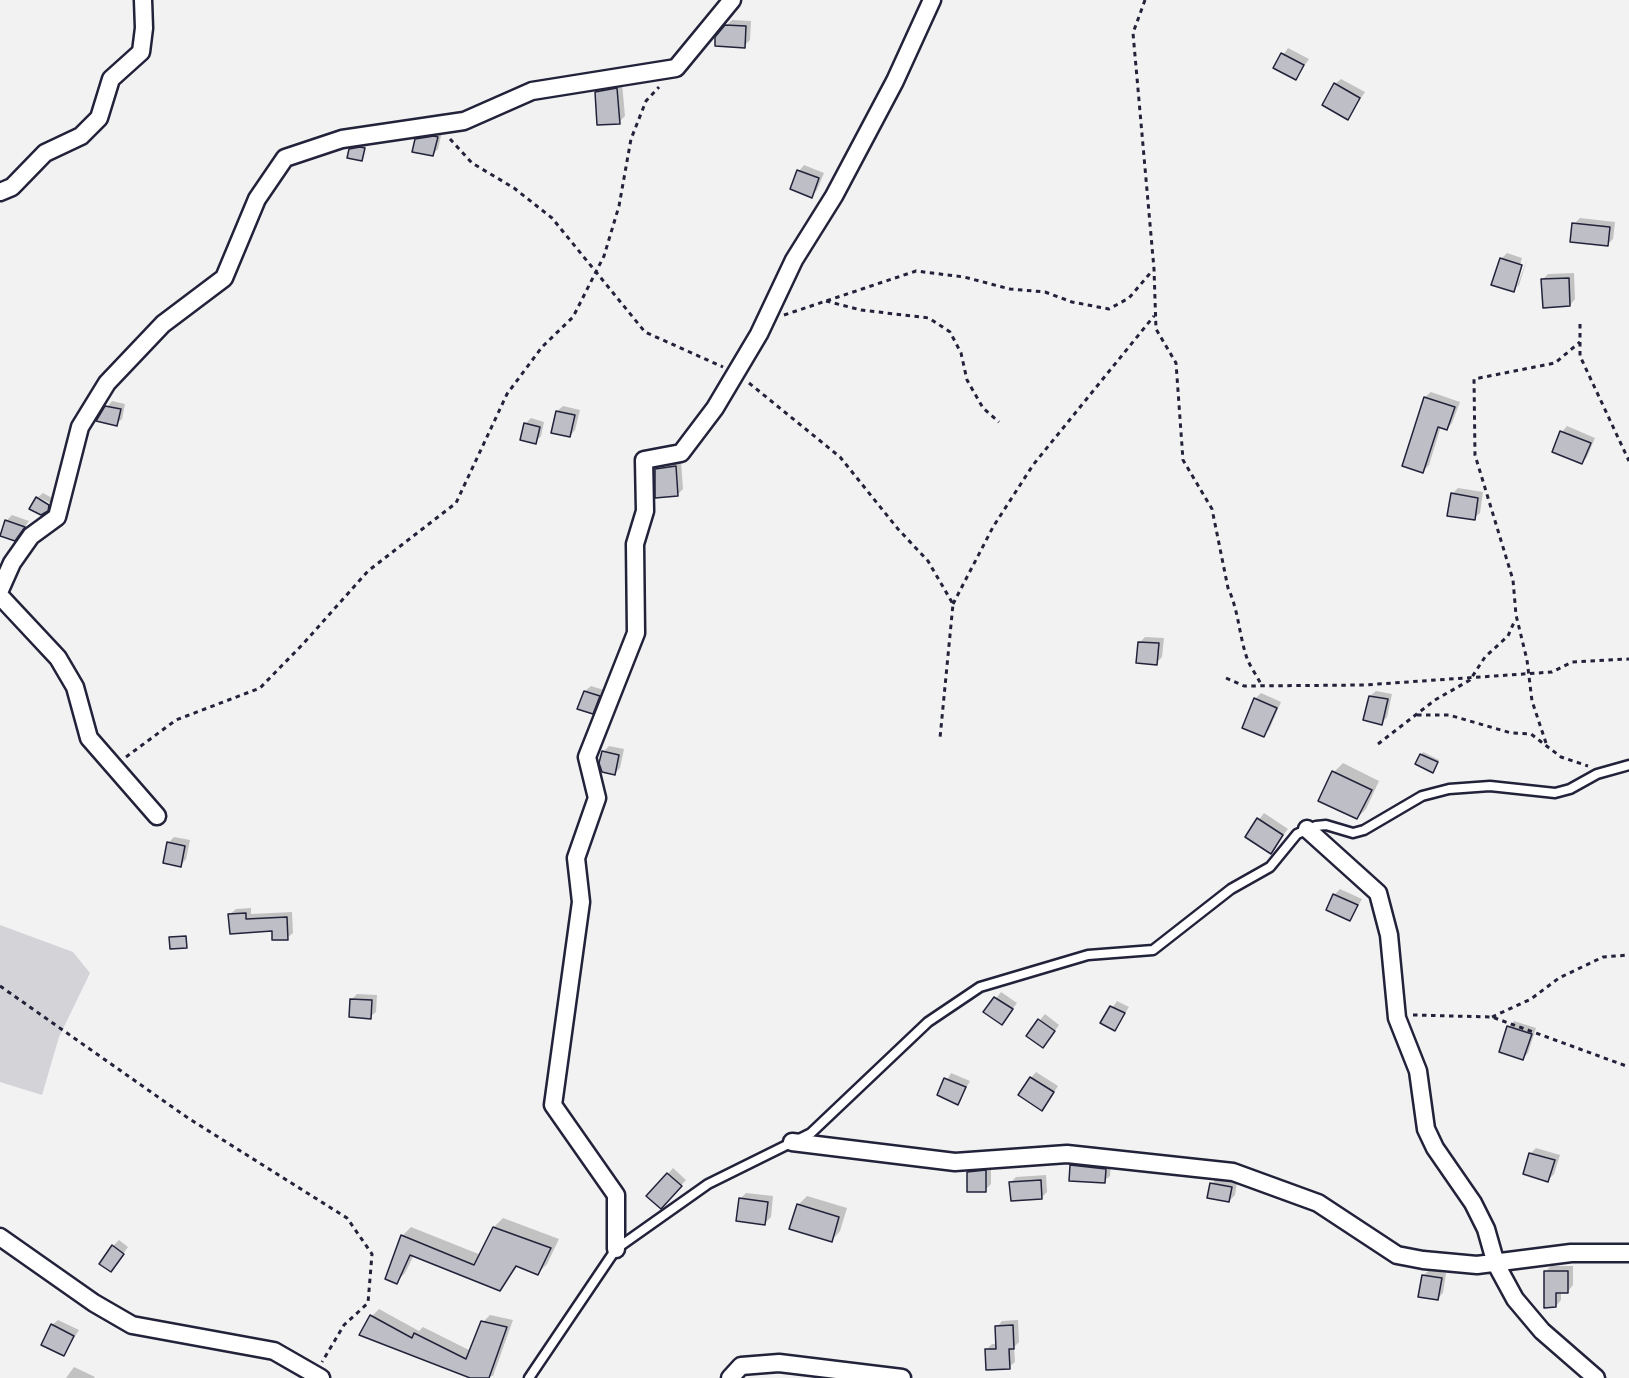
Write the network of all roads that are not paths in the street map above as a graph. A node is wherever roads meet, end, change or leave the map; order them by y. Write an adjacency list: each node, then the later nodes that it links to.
1 (143, 0): 4 (street)
2 (732, 0): 5 (street)
3 (932, 0): 12 (street)
4 (0, 192)
5 (0, 590)
6 (0, 596): 8 (street)
7 (1629, 765): 9 (lane)
8 (157, 816)
9 (1307, 829): 10 (lane); 14 (street)
10 (792, 1142): 12 (lane); 14 (street)
11 (0, 1237): 15 (street)
12 (616, 1249): 16 (lane)
13 (1629, 1253): 14 (street)
14 (1496, 1264): 19 (street)
15 (318, 1376)
16 (529, 1378)
17 (730, 1378): 18 (street)
18 (902, 1378)
19 (1596, 1378)

